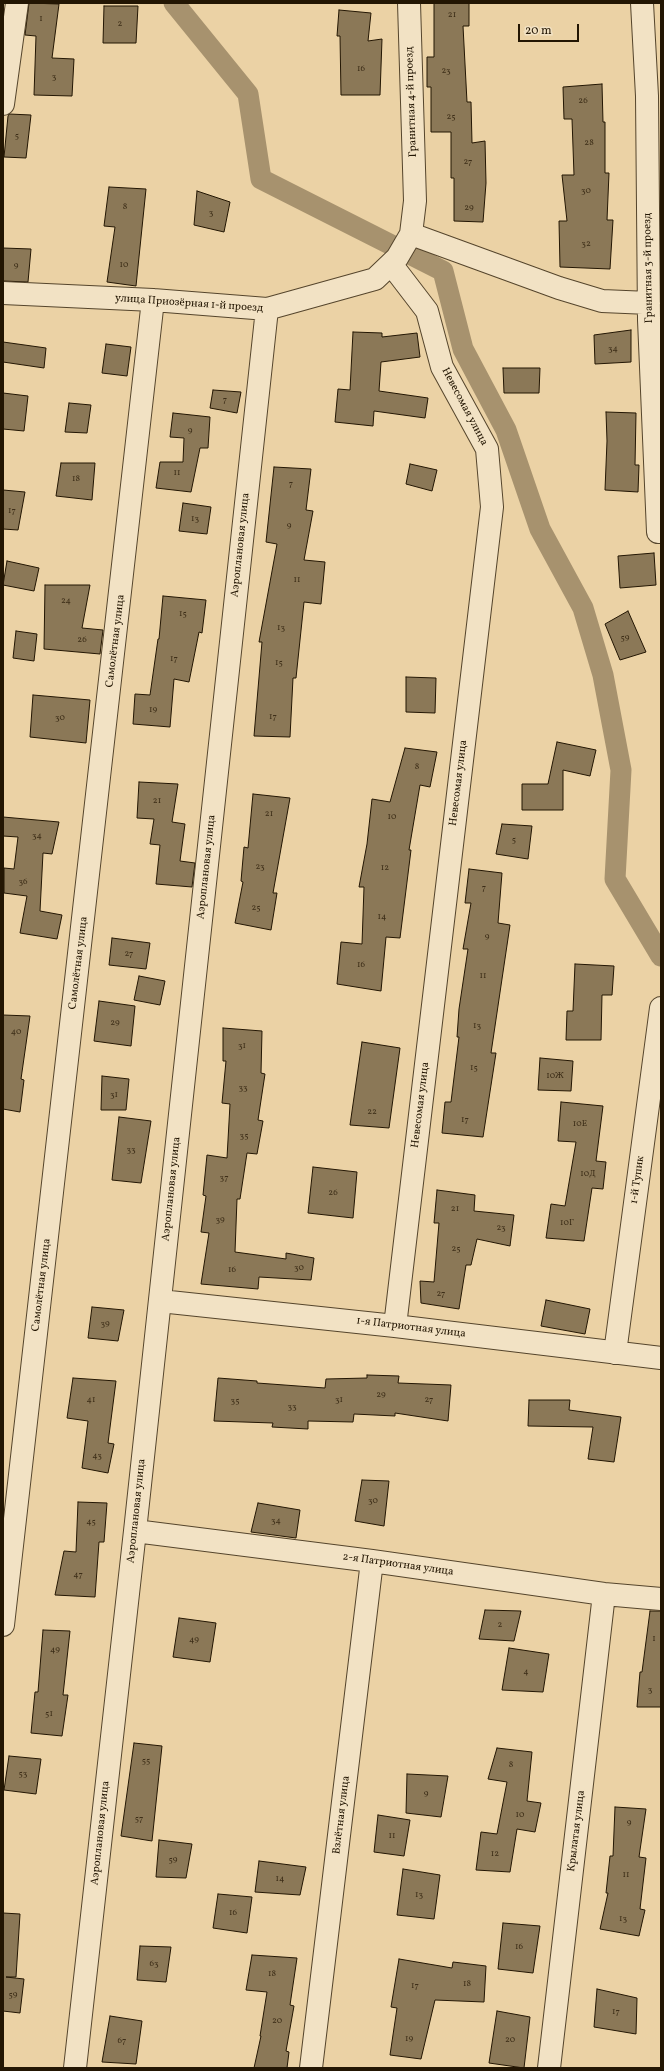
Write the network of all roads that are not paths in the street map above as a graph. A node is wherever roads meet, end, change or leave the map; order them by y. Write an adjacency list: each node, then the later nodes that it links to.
1 (17, 3): 5 (street)
2 (409, 3): 6 (street, Гранитная 4-й проезд)
3 (642, 3): 4 (street, Гранитная 3-й проезд)
4 (654, 96): 12 (street, Гранитная 3-й проезд)
5 (3, 104)
6 (415, 201): 7 (street, улица Приозёрная 1-й проезд)
7 (411, 234): 8 (street, улица Приозёрная 1-й проезд); 12 (street)
8 (394, 261): 11 (street, улица Приозёрная 1-й проезд); 16 (street, Невесомая улица)
9 (3, 293): 10 (street, улица Приозёрная 1-й проезд)
10 (153, 300): 11 (street, улица Приозёрная 1-й проезд); 23 (street, Самолётная улица)
11 (267, 309): 15 (street, Аэроплановая улица)
12 (653, 314): 13 (street, Гранитная 3-й проезд)
13 (660, 532)
14 (661, 1008): 17 (street, 1-й Тупик)
15 (160, 1301): 16 (street, 1-я Патриотная улица); 19 (street, Аэроплановая улица)
16 (395, 1326): 17 (street, 1-я Патриотная улица)
17 (615, 1353): 18 (street, 1-я Патриотная улица)
18 (661, 1358)
19 (135, 1531): 20 (street, 2-я Патриотная улица); 24 (street, Аэроплановая улица)
20 (372, 1561): 21 (street, 2-я Патриотная улица); 25 (street, Взлётная улица)
21 (604, 1594): 22 (street, 2-я Патриотная улица); 26 (street, Крылатая улица)
22 (661, 1598)
23 (3, 1625)
24 (74, 2068)
25 (311, 2068)
26 (549, 2068)

